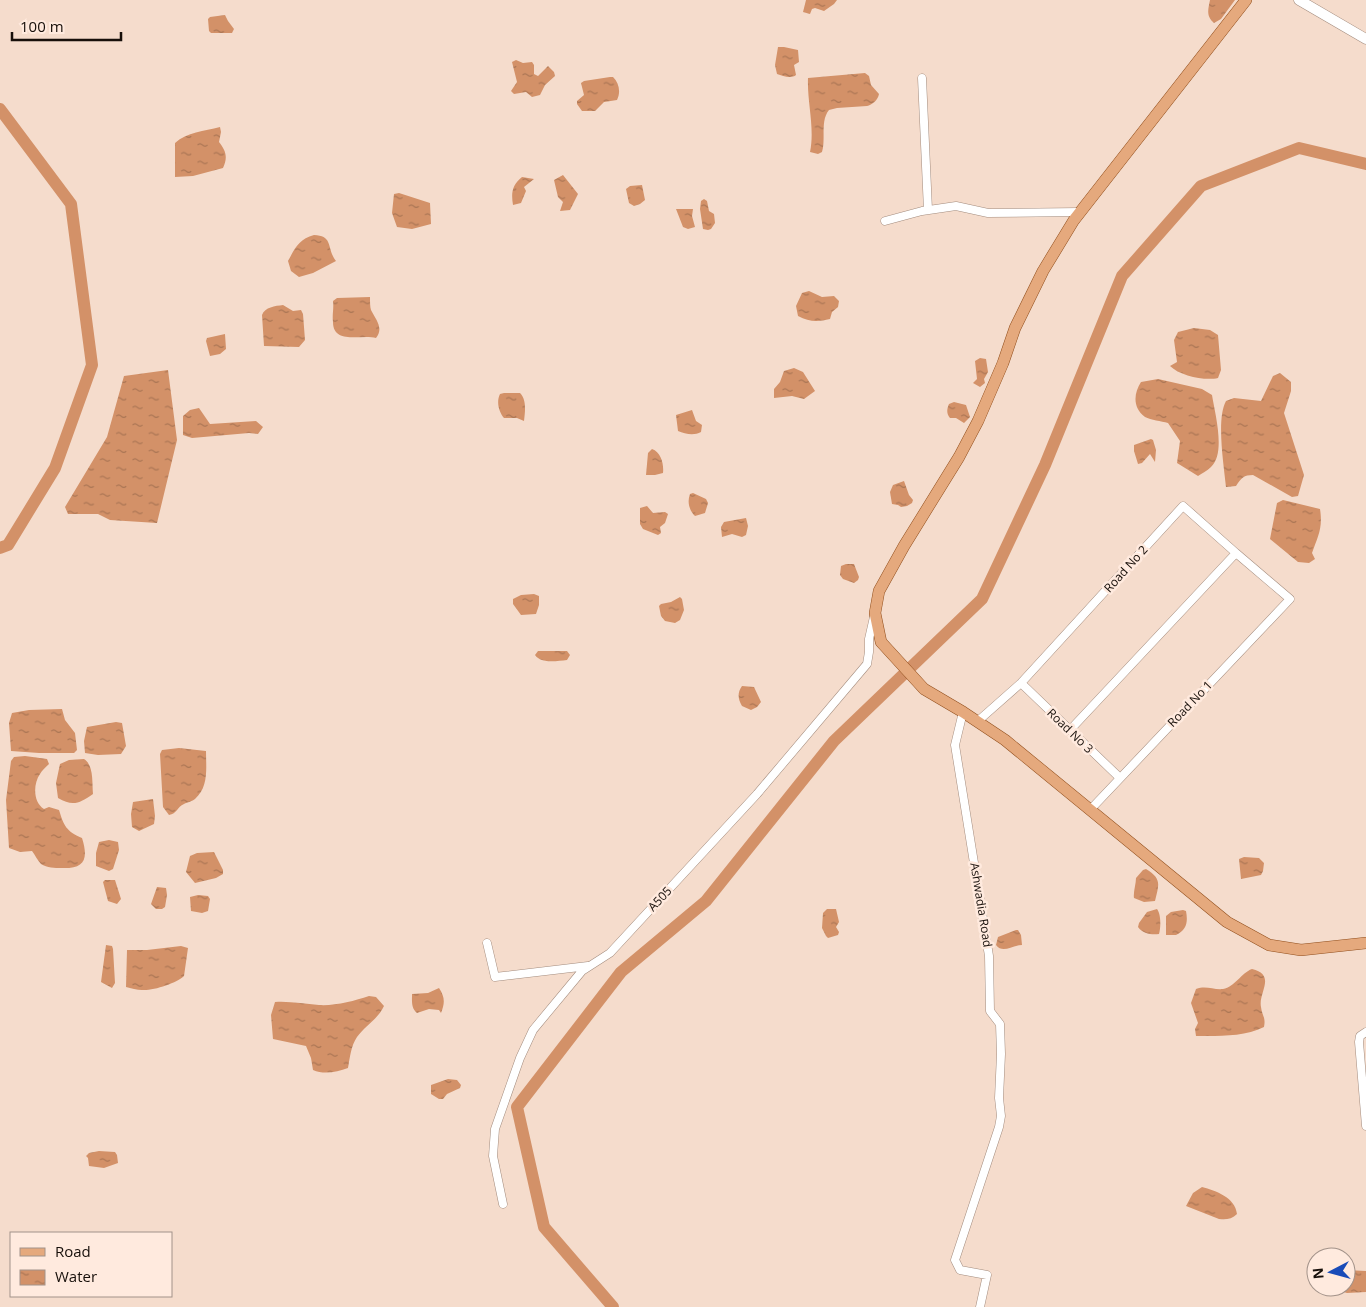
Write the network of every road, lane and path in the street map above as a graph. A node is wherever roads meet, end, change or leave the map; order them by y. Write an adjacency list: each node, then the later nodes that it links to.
1 (1246, 0): 6 (main road)
2 (1298, 0): 3 (main road)
3 (1366, 39)
4 (922, 78): 5 (street)
5 (928, 210): 6 (street); 7 (street)
6 (1080, 212): 9 (main road)
7 (885, 221)
8 (1236, 553): 10 (street, Road No 2); 13 (street); 14 (street, Road No 1)
9 (875, 613): 11 (main road); 18 (street, A505)
10 (1020, 683): 12 (street); 13 (street, Road No 3)
11 (963, 712): 12 (main road); 22 (street, Ashwadia Road)
12 (978, 721): 15 (main road)
13 (1070, 730): 14 (street, Road No 3)
14 (1120, 778): 15 (street, Road No 1)
15 (1090, 810): 17 (main road)
16 (487, 943): 18 (street)
17 (1366, 943)
18 (590, 966): 21 (street, A505)
19 (1366, 1032): 20 (street)
20 (1366, 1126)
21 (504, 1204)
22 (980, 1307)

